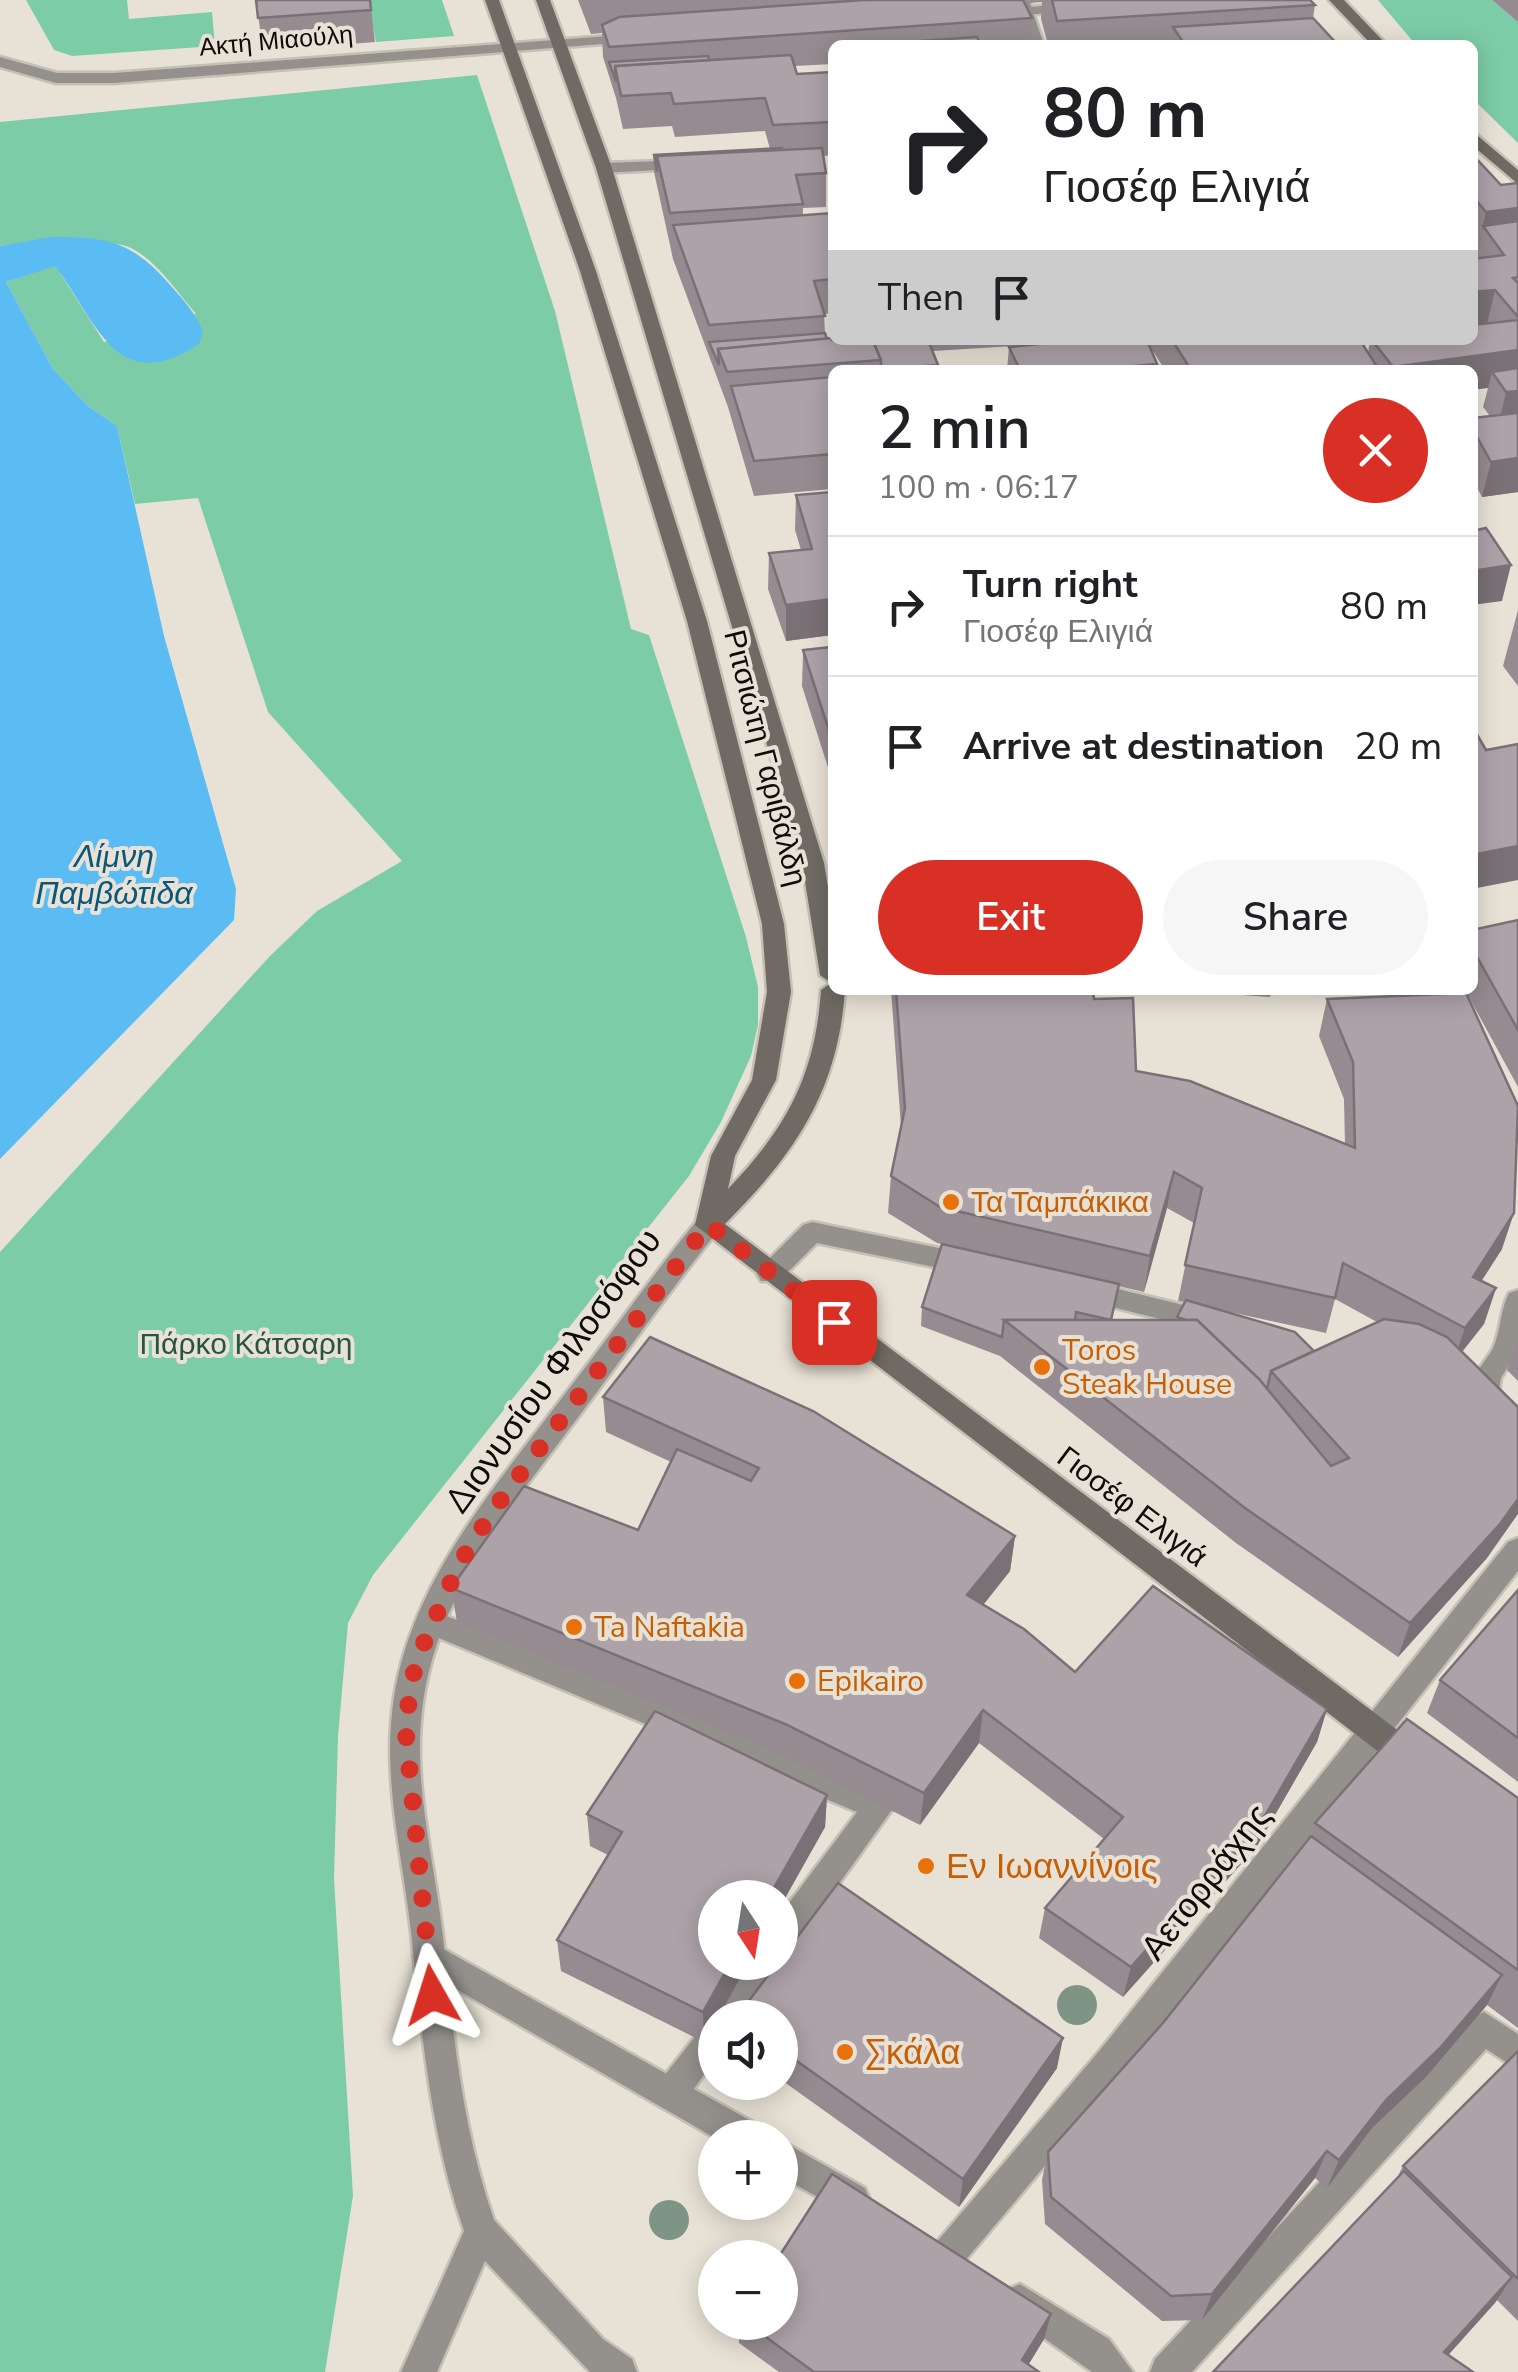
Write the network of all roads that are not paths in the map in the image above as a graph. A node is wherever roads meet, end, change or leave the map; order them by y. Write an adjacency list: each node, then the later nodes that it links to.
1 (492, 0): 11 (main road, Ριτσιώτη Γαριβάλδη)
2 (542, 0): 10 (main road, Ριτσιώτη Γαριβάλδη)
3 (1336, 0): 9 (main road)
4 (1024, 5): 5 (street); 6 (street); 8 (street)
5 (1098, 6)
6 (967, 15)
7 (654, 36): 10 (street, Ακτή Μιαούλη)
8 (1035, 40)
9 (1375, 40)
10 (558, 44): 11 (street, Ακτή Μιαούλη); 15 (main road, Ριτσιώτη Γαριβάλδη)
11 (509, 48): 12 (street, Ακτή Μιαούλη); 19 (main road, Ριτσιώτη Γαριβάλδη)
12 (0, 62)
13 (1478, 142): 16 (main road)
14 (699, 164): 15 (street)
15 (604, 168): 17 (main road, Ριτσιώτη Γαριβάλδη)
16 (1518, 179)
17 (828, 951)
18 (833, 995): 19 (main road)
19 (708, 1224): 21 (main road, Γιοσέφ Ελιγιά); 29 (street, Διονυσίου Φιλοσόφου)
20 (988, 1269): 21 (street)
21 (770, 1274): 30 (main road, Γιοσέφ Ελιγιά)
22 (1061, 1285): 24 (street)
23 (1518, 1300): 26 (street)
24 (1236, 1329)
25 (1454, 1375): 26 (street)
26 (1484, 1389): 27 (street)
27 (1518, 1433)
28 (1518, 1550): 30 (street, Αετορράχης)
29 (432, 1622): 32 (street); 33 (street, Διονυσίου Φιλοσόφου)
30 (1375, 1731): 31 (main road, Γιοσέφ Ελιγιά); 42 (street, Αετορράχης)
31 (1438, 1779)
32 (798, 1916)
33 (428, 1956): 36 (street); 40 (street, Διονυσίου Φιλοσόφου)
34 (1518, 2054): 46 (street)
35 (698, 2056): 36 (street)
36 (672, 2092): 37 (street)
37 (718, 2120)
38 (798, 2168): 39 (street)
39 (880, 2216)
40 (481, 2231): 43 (street); 44 (street)
41 (913, 2236): 42 (street)
42 (946, 2256): 45 (street)
43 (419, 2372)
44 (619, 2372)
45 (1114, 2372)
46 (1168, 2372)

